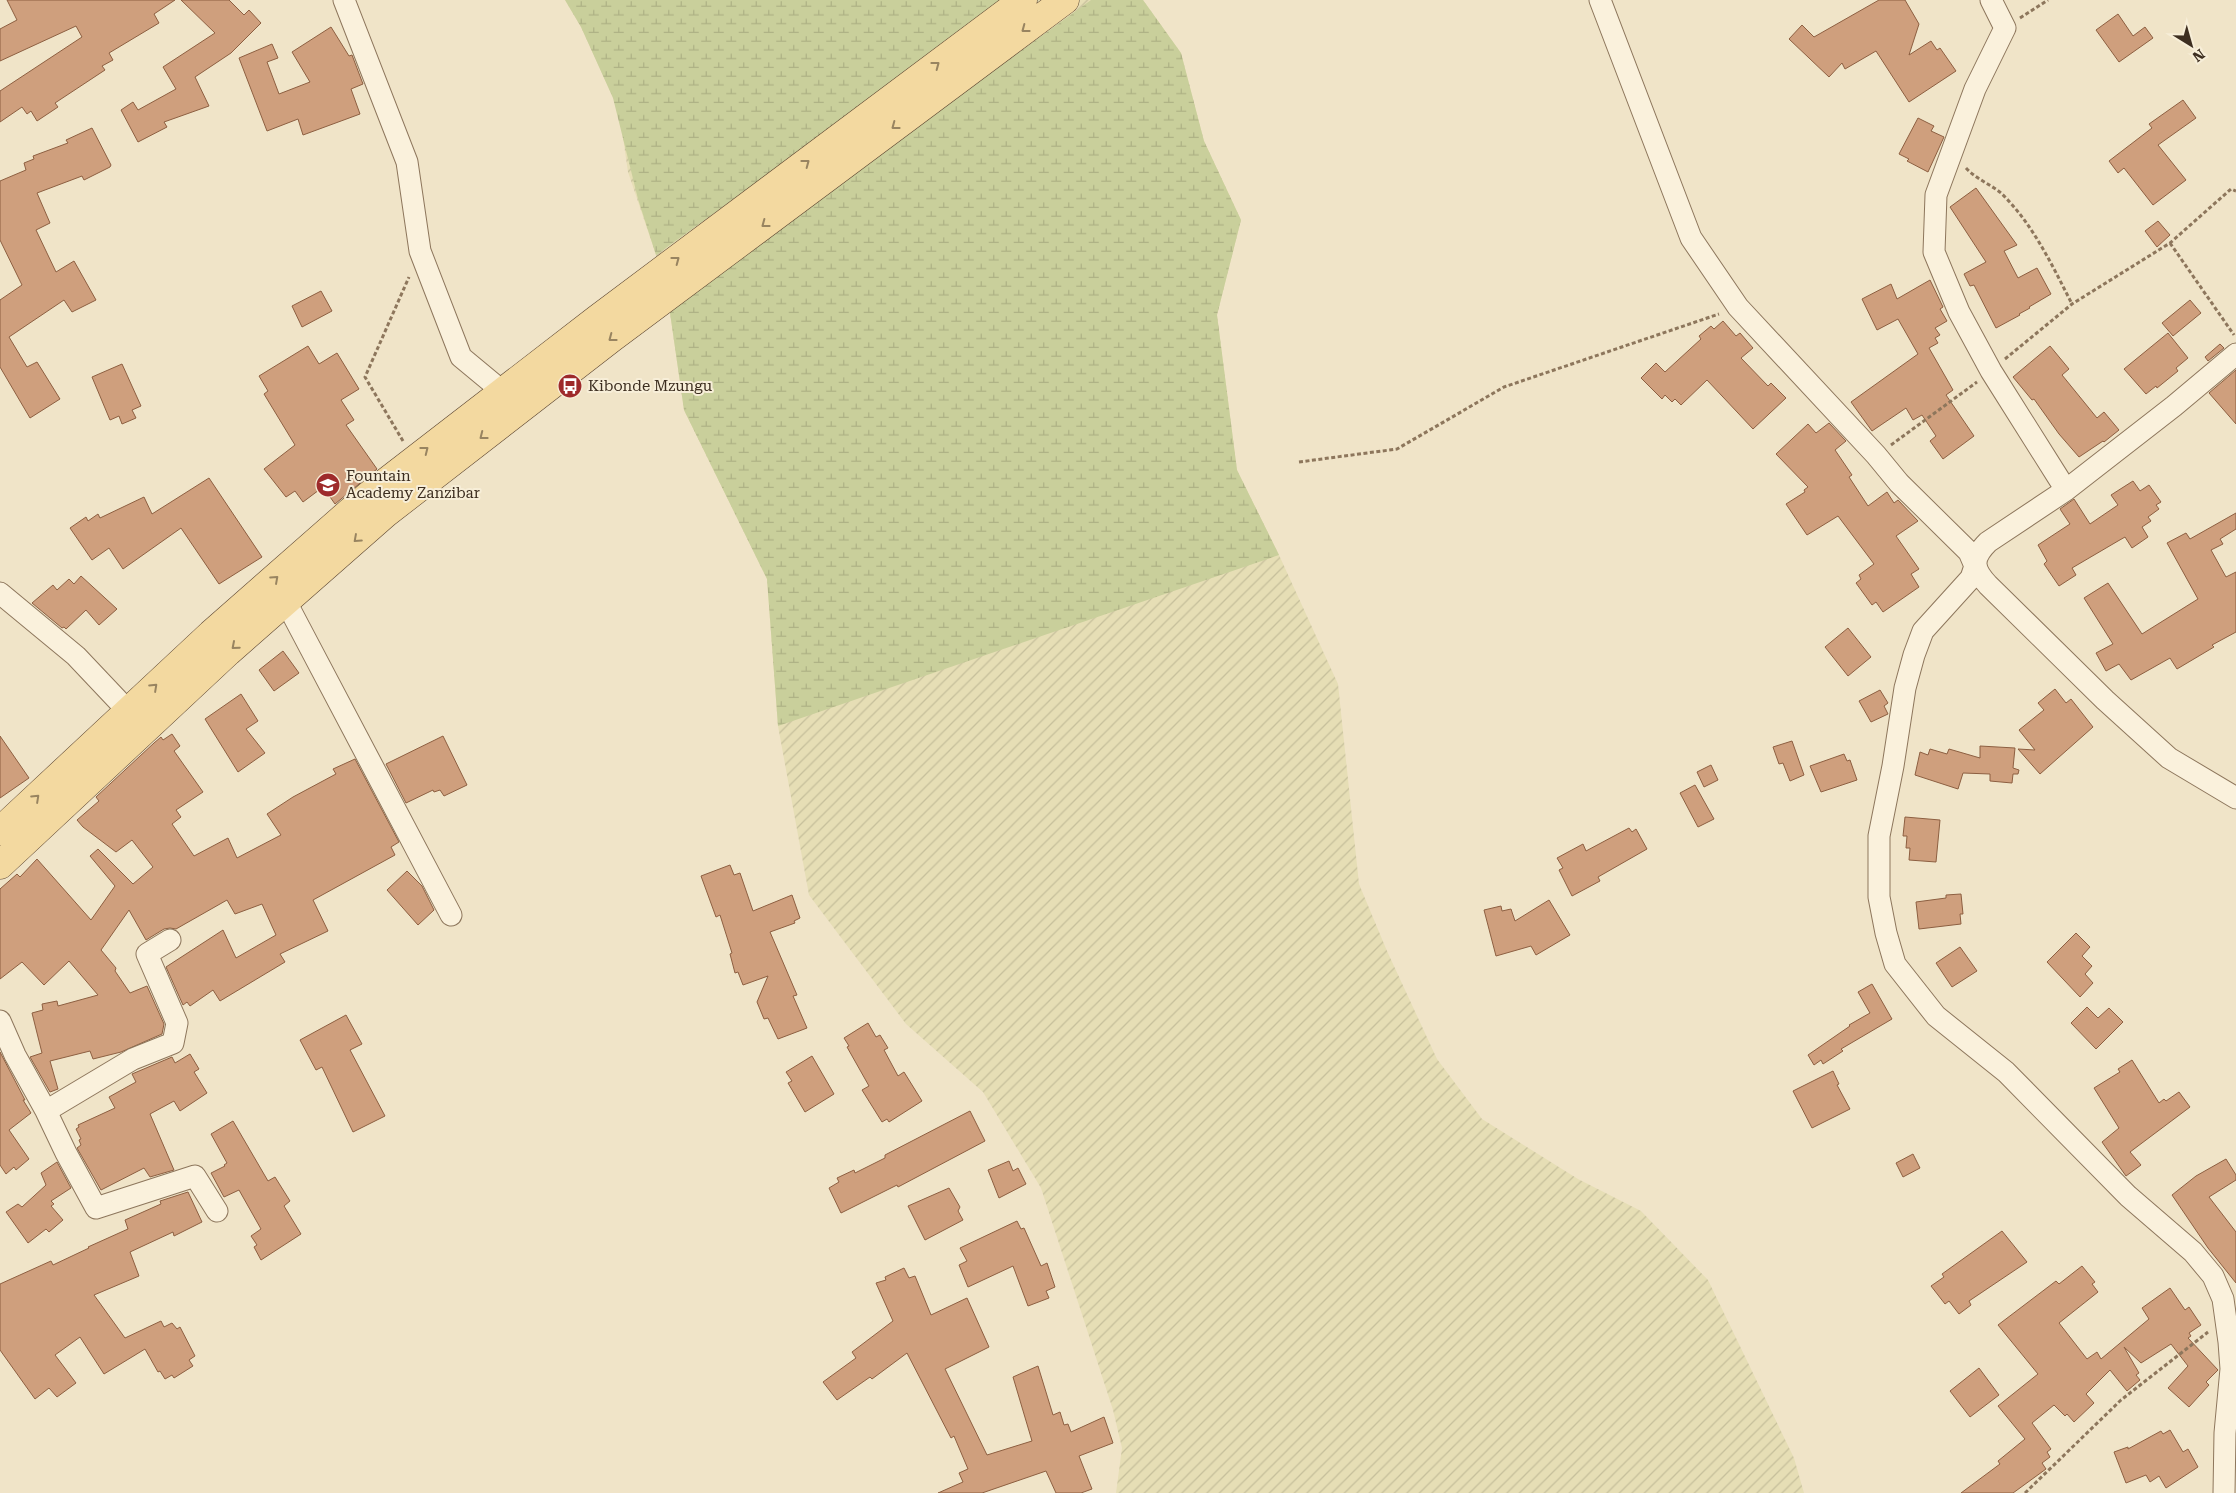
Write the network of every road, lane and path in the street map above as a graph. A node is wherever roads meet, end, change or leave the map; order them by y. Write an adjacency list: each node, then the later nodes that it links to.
1 (344, 0): 11 (street)
2 (1023, 0): 12 (main road, one-way to 2)
3 (1065, 0): 12 (main road, one-way to 12)
4 (1600, 0): 14 (street)
5 (1991, 0): 7 (street)
6 (2048, 0): 7 (path)
7 (2005, 28): 8 (street)
8 (1951, 151): 13 (path); 17 (street)
9 (2236, 191): 10 (path)
10 (2170, 243): 13 (path); 15 (path)
11 (420, 251): 18 (street); 20 (path)
12 (644, 299): 18 (main road); 25 (main road, one-way to 25)
13 (2072, 304): 17 (path)
14 (1738, 307): 19 (street); 21 (path)
15 (2236, 338)
16 (2236, 354): 22 (street)
17 (1991, 371): 19 (path); 22 (street)
18 (502, 391): 20 (main road, one-way to 18)
19 (1876, 455): 23 (street)
20 (414, 460): 26 (main road, one-way to 20)
21 (1299, 462)
22 (2066, 490): 23 (street)
23 (1975, 566): 27 (street); 35 (street)
24 (0, 593): 26 (street)
25 (286, 602): 29 (main road, one-way to 29); 30 (street)
26 (128, 711): 28 (main road, one-way to 26)
27 (2236, 798)
28 (0, 831)
29 (0, 865)
30 (451, 915)
31 (170, 940): 33 (street)
32 (0, 1021): 33 (street)
33 (46, 1111): 34 (street)
34 (216, 1211)
35 (2226, 1318): 36 (path); 37 (street)
36 (2025, 1493)
37 (2224, 1493)

